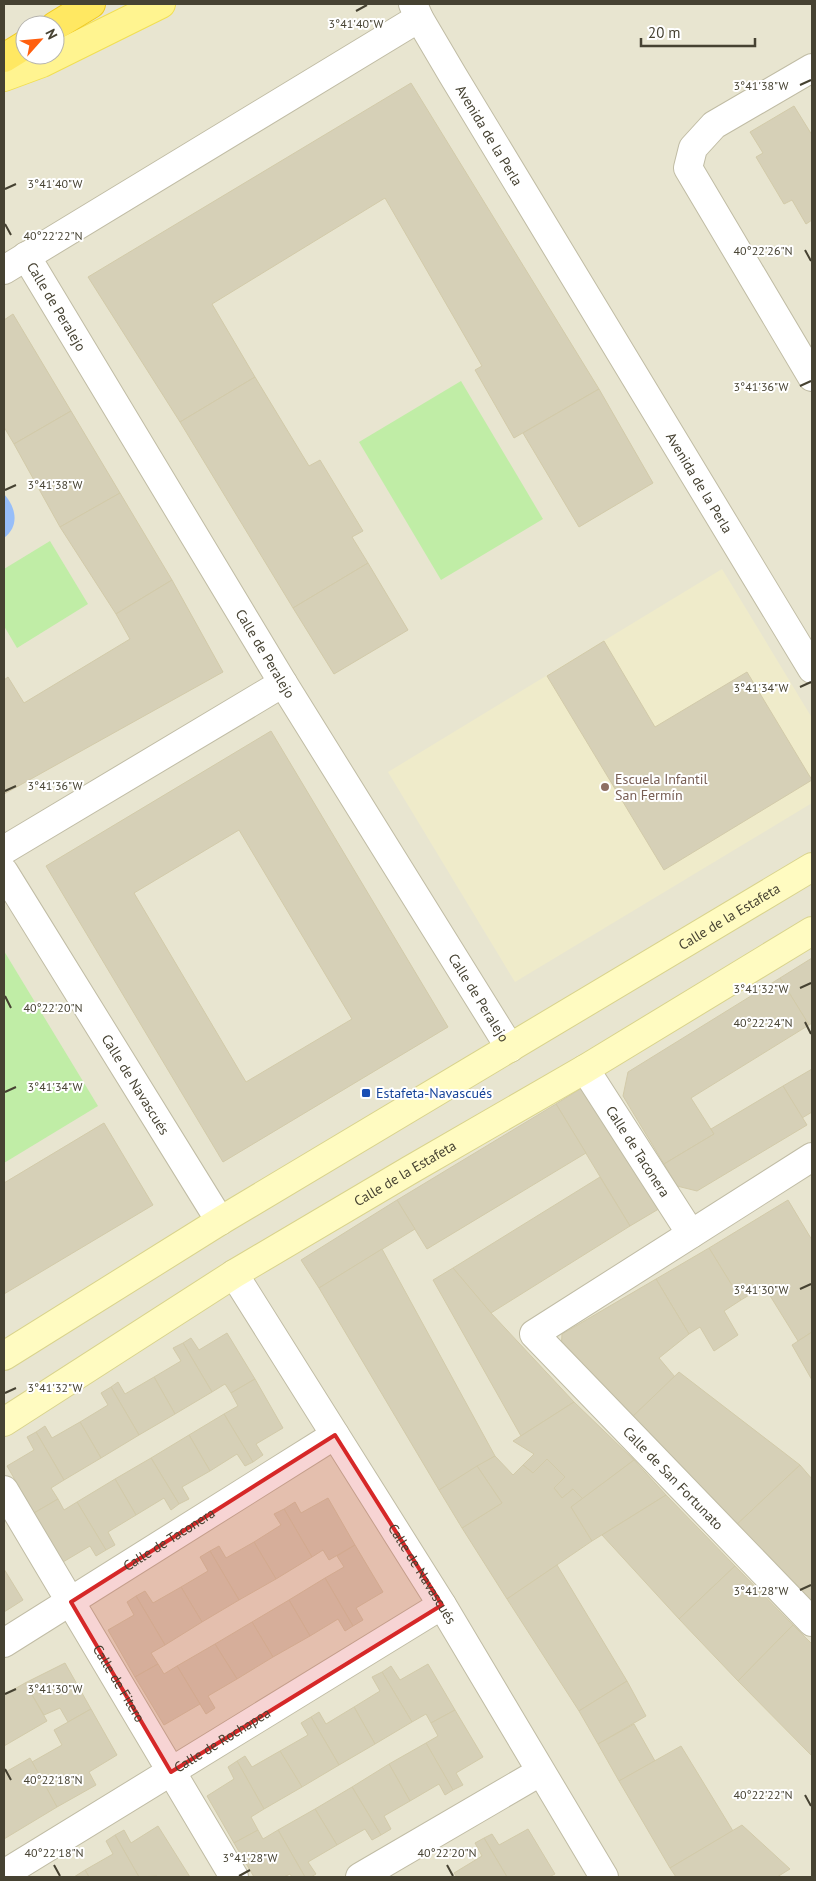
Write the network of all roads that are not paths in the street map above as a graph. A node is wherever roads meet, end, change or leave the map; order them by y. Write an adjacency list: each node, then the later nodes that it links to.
1 (91, 4): 4 (highway)
2 (161, 4): 8 (main road)
3 (416, 11): 9 (street, Avenida de la Perla); 12 (street, Avenida de la Perla)
4 (65, 20)
5 (15, 51): 6 (highway)
6 (4, 58)
7 (812, 68): 11 (street)
8 (4, 78)
9 (26, 256): 10 (street, Avenida de la Perla); 13 (street, Calle de Peralejo)
10 (4, 270)
11 (812, 376)
12 (812, 669)
13 (283, 683): 14 (street); 18 (street, Calle de Peralejo)
14 (4, 850)
15 (812, 867): 18 (street, Calle de la Estafeta)
16 (4, 872): 21 (street, Calle de Navascués)
17 (812, 931): 19 (street, Calle de la Estafeta)
18 (510, 1048): 21 (street, Calle de la Estafeta)
19 (585, 1069): 22 (street, Calle de Taconera); 23 (street, Calle de la Estafeta)
20 (811, 1161): 22 (street)
21 (220, 1221): 24 (street, Calle de la Estafeta)
22 (691, 1234): 30 (street, Calle de San Fortunato)
23 (234, 1274): 25 (street, Calle de la Estafeta); 26 (street, Calle de Navascués)
24 (4, 1356)
25 (4, 1422)
26 (335, 1435): 28 (street, Calle de Taconera); 29 (street, Calle de Navascués)
27 (4, 1490): 28 (street, Calle de Fitero)
28 (70, 1602): 31 (street, Calle de Taconera); 32 (street, Calle de Fitero)
29 (442, 1605): 32 (street, Calle de Rochapea); 33 (street, Calle de Navascués)
30 (812, 1622)
31 (4, 1643)
32 (171, 1772): 34 (street, Calle de Rochapea); 35 (street, Calle de Fitero)
33 (540, 1772): 36 (street); 37 (street, Calle de Navascués)
34 (4, 1874)
35 (234, 1877)
36 (360, 1877)
37 (604, 1877)

